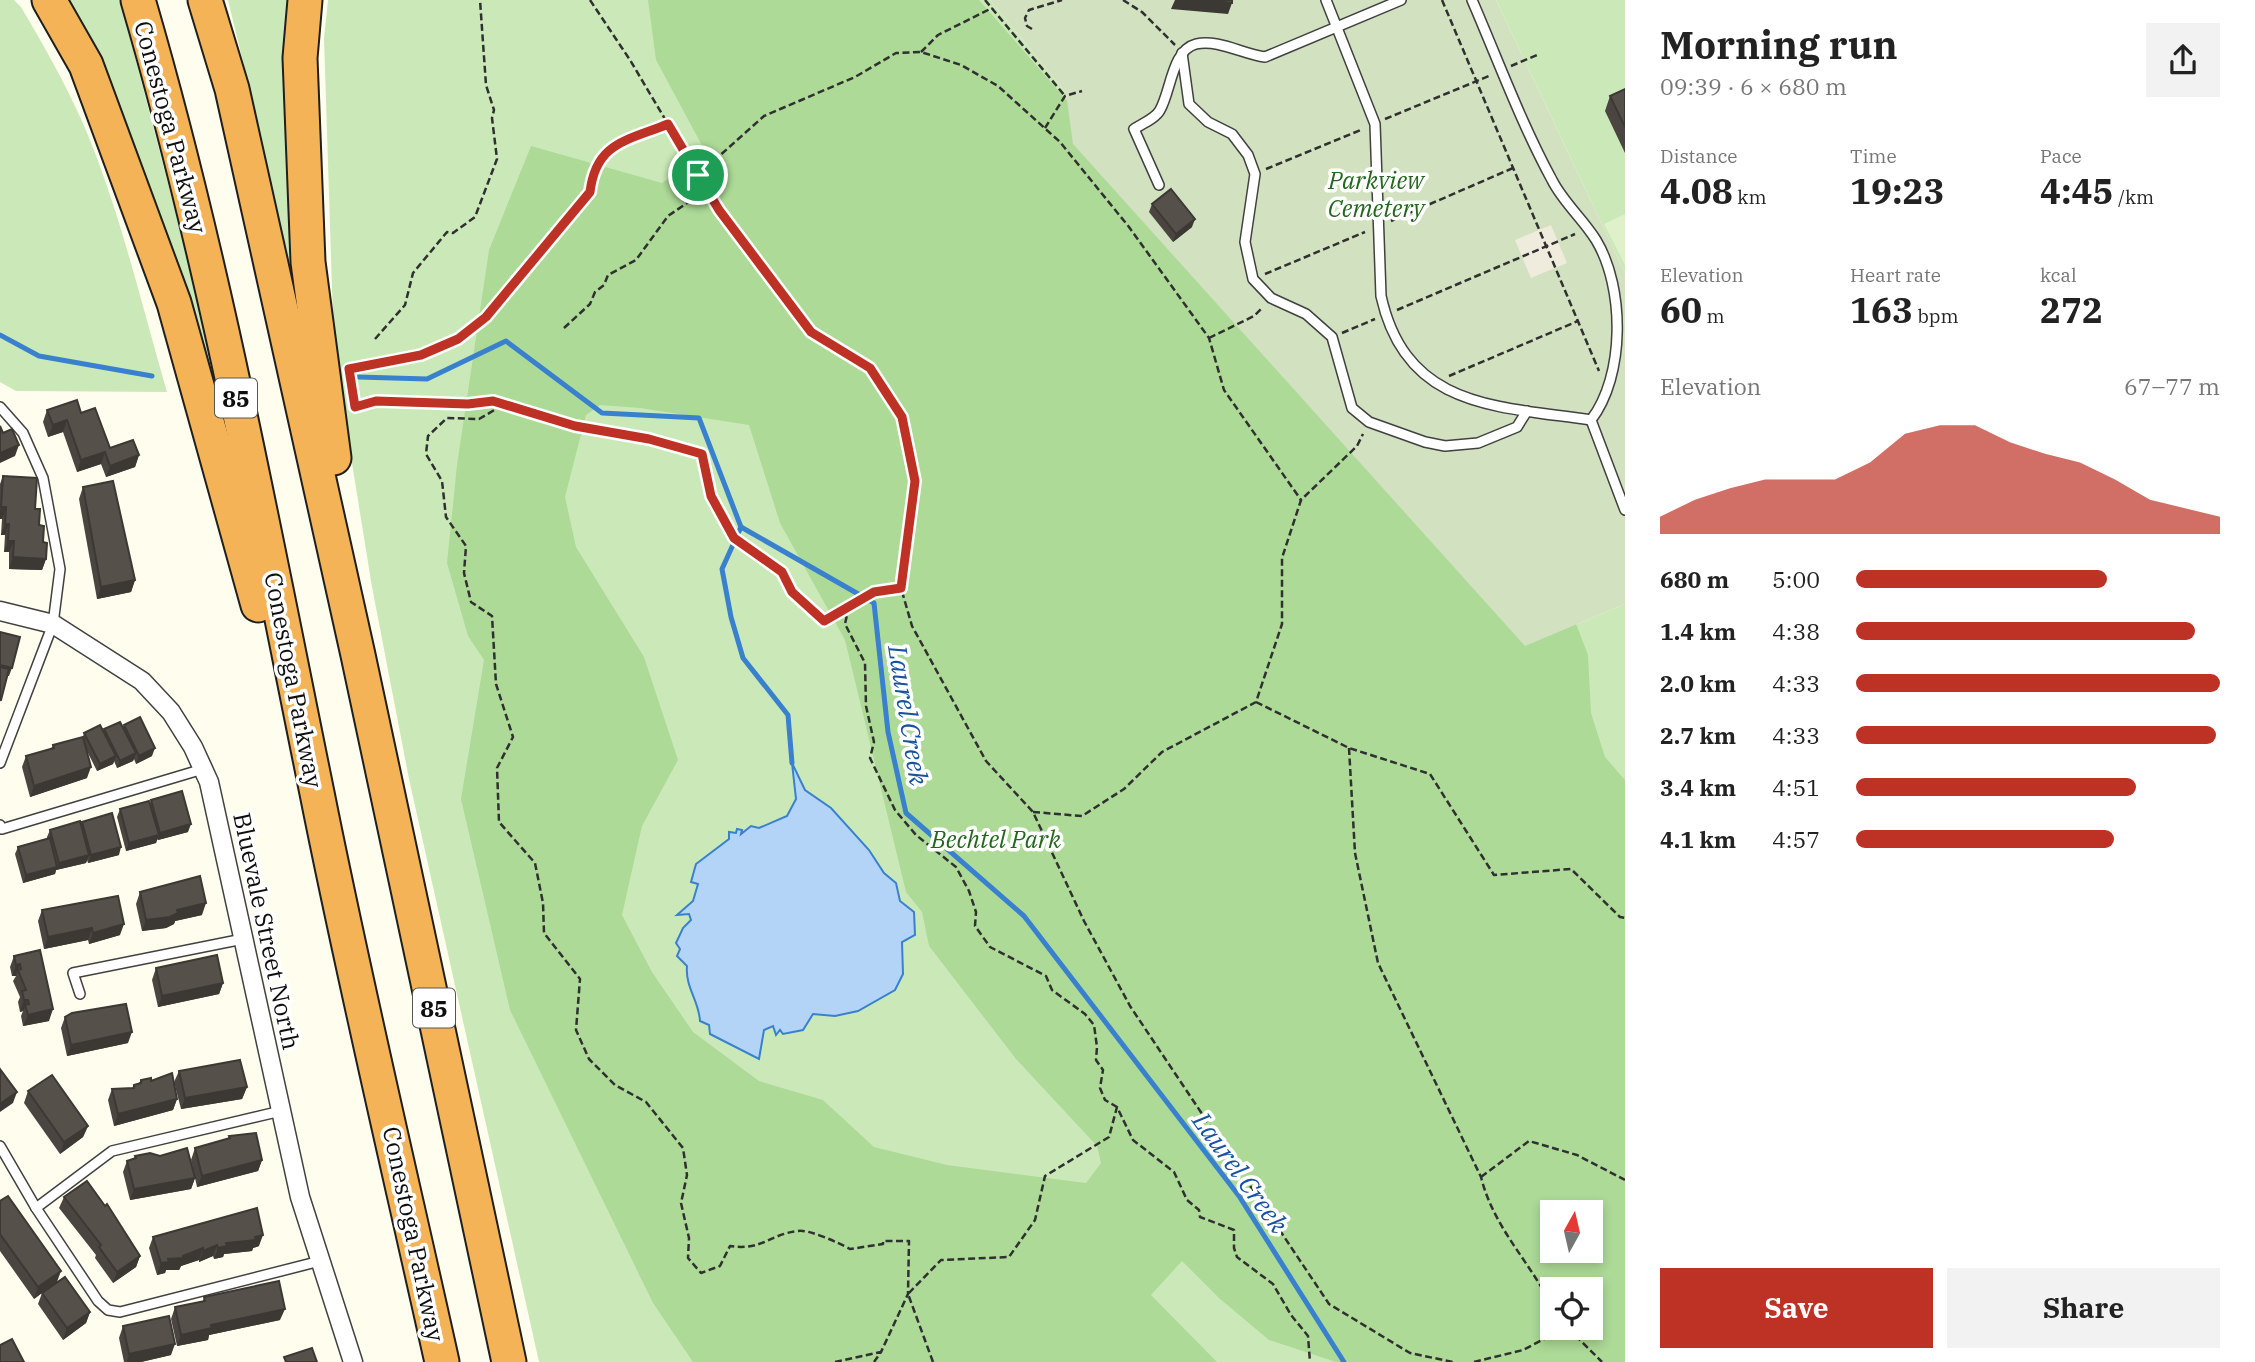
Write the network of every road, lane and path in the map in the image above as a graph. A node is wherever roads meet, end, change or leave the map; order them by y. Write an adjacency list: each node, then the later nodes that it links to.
1 (49, 0): 60 (highway)
2 (138, 0): 60 (highway, Conestoga Parkway / 85)
3 (205, 0): 55 (highway, 85)
4 (305, 0): 55 (highway)
5 (480, 0): 39 (path)
6 (590, 0): 24 (path)
7 (985, 0): 14 (path)
8 (1062, 0): 16 (path)
9 (1123, 0): 18 (path)
10 (1326, 0): 15 (lane)
11 (1401, 0): 15 (lane)
12 (1442, 0): 21 (path)
13 (1472, 0): 20 (lane)
14 (992, 8): 17 (path); 23 (path)
15 (1338, 26): 18 (lane); 25 (lane)
16 (1032, 29)
17 (921, 52): 26 (path); 28 (path)
18 (1182, 53): 27 (lane); 29 (lane)
19 (1537, 55): 20 (path)
20 (1502, 70): 21 (path); 31 (lane)
21 (1476, 81): 25 (path); 32 (path)
22 (1082, 91): 23 (path)
23 (1065, 96): 26 (path)
24 (668, 124): 28 (path); 42 (path)
25 (1375, 124): 27 (path); 34 (lane)
26 (1045, 128): 38 (path)
27 (1255, 174): 33 (lane)
28 (698, 175): 30 (path)
29 (1159, 185)
30 (706, 190): 36 (path); 51 (path)
31 (1587, 228): 32 (path); 41 (lane)
32 (1546, 246): 34 (path); 35 (path)
33 (1271, 298): 37 (lane); 38 (path)
34 (1385, 315): 37 (path); 40 (lane)
35 (1578, 321): 40 (path); 41 (path)
36 (564, 328)
37 (1332, 337): 46 (lane)
38 (1209, 338): 49 (path)
39 (374, 339)
40 (1437, 382): 44 (lane)
41 (1608, 393): 45 (lane)
42 (503, 405): 52 (path); 74 (path)
43 (0, 407): 47 (lane)
44 (1527, 411): 45 (lane); 46 (lane)
45 (1591, 420): 50 (lane)
46 (1369, 422): 49 (path)
47 (43, 478): 48 (lane); 54 (lane)
48 (32, 479)
49 (1301, 500): 56 (path)
50 (1625, 510)
51 (901, 588): 52 (path); 61 (path)
52 (849, 606): 66 (path)
53 (0, 611): 54 (street, Bluevale Street North)
54 (53, 624): 58 (lane); 59 (street, Bluevale Street North)
55 (358, 655): 80 (highway, 85)
56 (1256, 702): 57 (path); 61 (path)
57 (1349, 748): 63 (path); 69 (path)
58 (0, 763)
59 (203, 768): 62 (lane); 64 (street, Bluevale Street North)
60 (318, 800): 79 (highway, Conestoga Parkway / 85)
61 (1033, 812): 85 (path)
62 (0, 825)
63 (1625, 918)
64 (243, 939): 65 (lane); 67 (street, Bluevale Street North)
65 (80, 994)
66 (1117, 1107): 74 (path); 84 (path)
67 (281, 1111): 71 (lane); 72 (street, Bluevale Street North)
68 (0, 1146): 71 (lane)
69 (1481, 1177): 70 (path); 73 (path)
70 (1625, 1180)
71 (36, 1208): 72 (lane)
72 (320, 1261): 78 (street, Bluevale Street North)
73 (1540, 1282)
74 (908, 1294): 77 (path); 83 (path)
75 (1543, 1340): 86 (path)
76 (1579, 1340): 87 (path)
77 (881, 1352): 81 (path); 82 (path)
78 (353, 1362)
79 (442, 1362)
80 (509, 1362)
81 (835, 1362)
82 (874, 1362)
83 (933, 1362)
84 (1310, 1362)
85 (1452, 1362)
86 (1474, 1362)
87 (1602, 1362)

